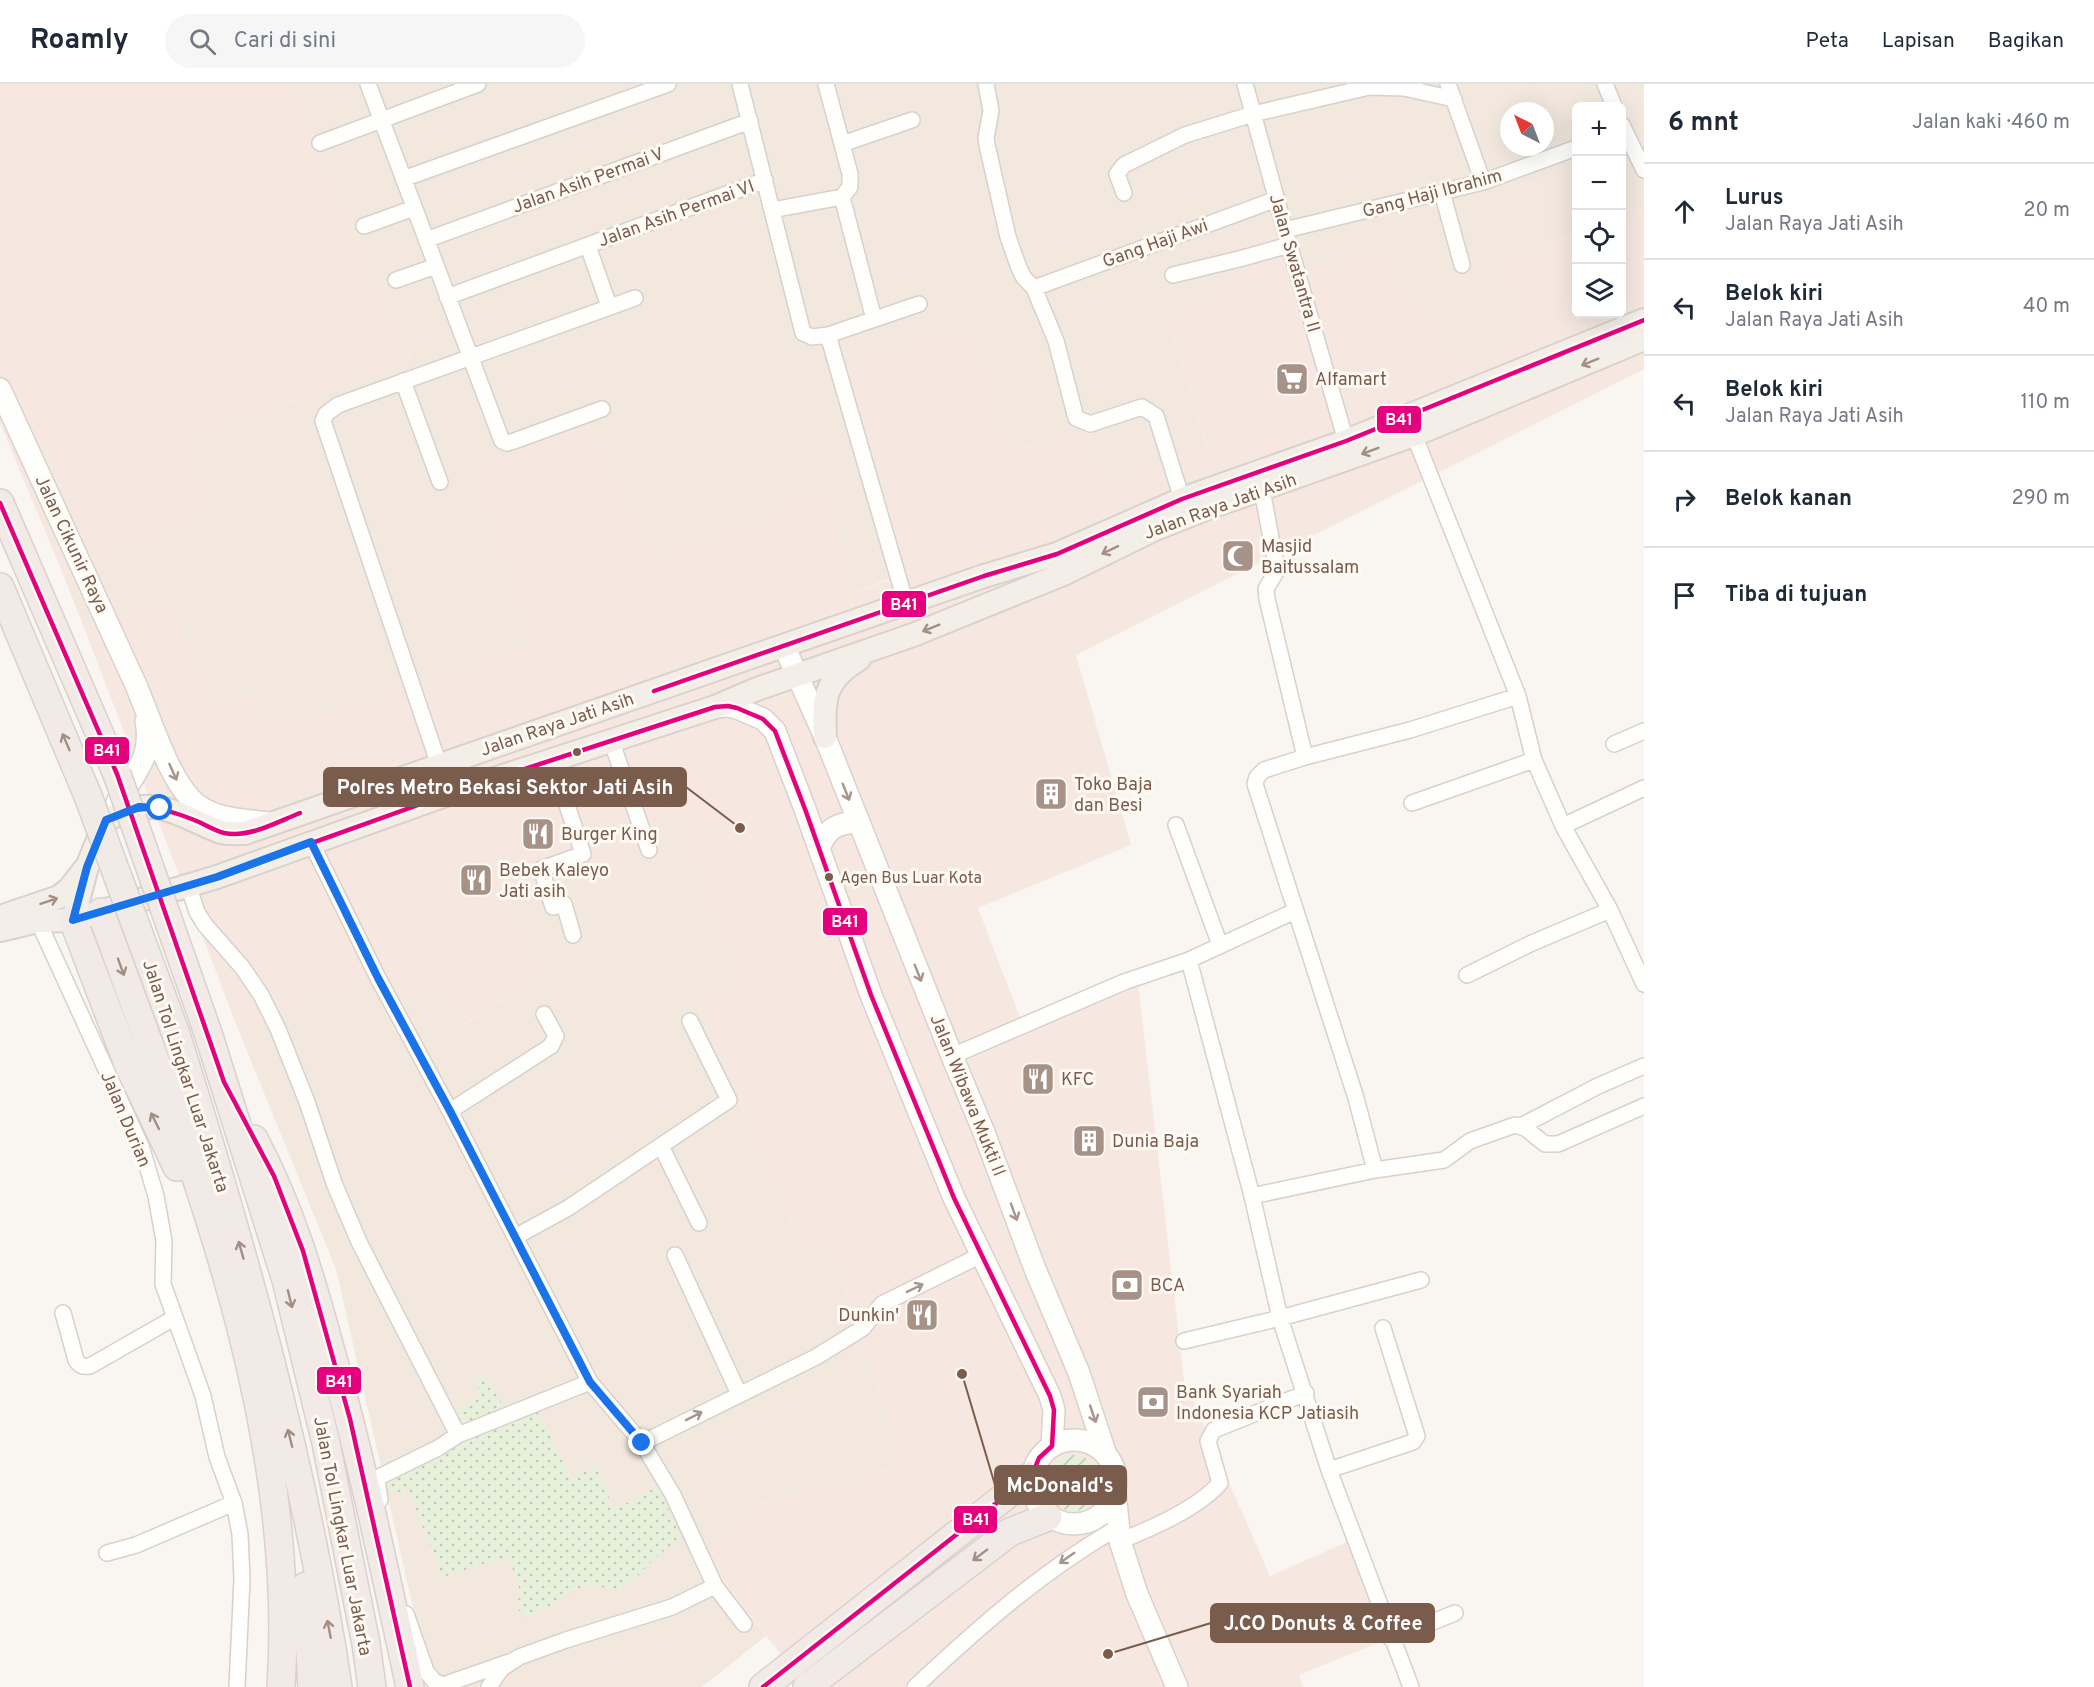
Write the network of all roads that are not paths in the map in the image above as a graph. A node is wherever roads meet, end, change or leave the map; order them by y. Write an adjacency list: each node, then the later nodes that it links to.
1 (368, 84): 13 (street)
2 (478, 84): 13 (street)
3 (668, 84): 21 (street)
4 (740, 84): 15 (street)
5 (826, 84): 18 (street)
6 (986, 84): 38 (street)
7 (1245, 84): 12 (street, Jalan Swatantra II)
8 (1448, 84): 10 (street)
9 (1605, 84): 11 (street)
10 (1454, 99): 12 (street); 23 (street)
11 (1612, 102)
12 (1253, 114): 25 (street); 27 (street, Jalan Swatantra II)
13 (381, 120): 17 (street); 21 (street)
14 (912, 120): 18 (street)
15 (750, 121): 22 (street); 32 (street, Jalan Asih Permai V)
16 (1626, 137): 20 (street)
17 (320, 142)
18 (843, 144): 26 (street)
19 (1572, 149): 23 (street, Gang Haji Ibrahim)
20 (1644, 170)
21 (403, 179): 28 (street)
22 (765, 180): 29 (street, Jalan Asih Permai VI); 33 (street, Jalan Asih Permai VI)
23 (1483, 182): 24 (street, Gang Haji Ibrahim)
24 (1442, 192): 31 (street, Gang Haji Ibrahim); 34 (street)
25 (1124, 193)
26 (842, 197): 29 (street); 43 (street)
27 (1277, 199): 31 (street, Jalan Swatantra II); 38 (street, Gang Haji Awi)
28 (414, 208): 30 (street); 32 (street)
29 (772, 210): 45 (street, Jalan Asih Permai VI)
30 (364, 226)
31 (1287, 237): 36 (street, Gang Haji Ibrahim); 52 (street, Jalan Swatantra II)
32 (426, 240): 35 (street)
33 (588, 246): 39 (street, Jalan Asih Permai VI); 42 (street)
34 (1462, 265)
35 (436, 266): 37 (street); 39 (street)
36 (1173, 275)
37 (396, 280)
38 (1034, 288): 55 (street)
39 (447, 297): 47 (street)
40 (635, 298): 42 (street)
41 (919, 304): 43 (street)
42 (609, 306): 47 (street)
43 (874, 319): 45 (street)
44 (1644, 320): 52 (main road, Jalan Raya Jati Asih)
45 (828, 335): 58 (street)
46 (1644, 339): 51 (main road, Jalan Raya Jati Asih, one-way to 51)
47 (469, 356): 48 (street); 50 (street)
48 (403, 381): 53 (street); 74 (street)
49 (0, 389): 65 (main road, Jalan Cikunir Raya)
50 (602, 409)
51 (1414, 435): 54 (main road, Jalan Raya Jati Asih, one-way to 54); 64 (street)
52 (1346, 441): 55 (main road, Jalan Raya Jati Asih)
53 (441, 482)
54 (1262, 490): 60 (main road, Jalan Raya Jati Asih, one-way to 60); 71 (street)
55 (1182, 499): 58 (main road, Jalan Raya Jati Asih)
56 (0, 503): 103 (highway, Jalan Tol Lingkar Luar Jakarta, bridge)
57 (0, 587): 129 (highway, Jalan Tol Lingkar Luar Jakarta, one-way to 57, bridge)
58 (906, 604): 59 (main road, Jalan Raya Jati Asih)
59 (784, 646): 61 (main road, Jalan Raya Jati Asih); 62 (main road)
60 (881, 646): 62 (main road, Jalan Raya Jati Asih); 68 (main road)
61 (737, 662): 63 (main road); 74 (main road, Jalan Raya Jati Asih)
62 (798, 676): 63 (main road, Jalan Raya Jati Asih); 68 (main road, Jalan Wibawa Mukti II)
63 (751, 692): 66 (main road, Jalan Raya Jati Asih)
64 (1518, 696): 71 (street); 73 (street)
65 (142, 699): 77 (main road); 79 (main road, one-way to 79)
66 (715, 707): 69 (main road, Jalan Raya Jati Asih); 83 (main road)
67 (1644, 731): 70 (street)
68 (825, 737): 78 (main road, Jalan Wibawa Mukti II, one-way to 78)
69 (610, 740): 72 (main road, Jalan Raya Jati Asih); 84 (street)
70 (1614, 744)
71 (1305, 757): 88 (street)
72 (552, 759): 82 (main road, Jalan Raya Jati Asih); 94 (street)
73 (1534, 760): 76 (street); 81 (street)
74 (439, 765): 79 (main road, Jalan Raya Jati Asih)
75 (1644, 788): 81 (street)
76 (1412, 803)
77 (106, 820): 79 (main road, Jalan Raya Jati Asih); 85 (main road)
78 (858, 822): 83 (main road); 101 (main road, Jalan Wibawa Mukti II, one-way to 101)
79 (271, 823)
80 (1176, 825): 95 (street)
81 (1563, 826): 87 (street)
82 (311, 842): 86 (main road, Jalan Raya Jati Asih); 105 (street)
83 (819, 849): 113 (main road)
84 (649, 850)
85 (87, 867): 90 (main road, one-way to 85); 91 (main road)
86 (188, 885): 89 (main road, Jalan Raya Jati Asih); 123 (street)
87 (1610, 910): 97 (street); 98 (street)
88 (1295, 911): 95 (street); 108 (street)
89 (101, 912): 91 (main road, Jalan Raya Jati Asih); 143 (highway, one-way to 143)
90 (0, 917)
91 (73, 920): 92 (main road, Jalan Raya Jati Asih); 142 (highway, one-way to 91)
92 (38, 921): 93 (main road, Jalan Raya Jati Asih); 116 (street, Jalan Durian)
93 (0, 930)
94 (573, 935)
95 (1220, 945): 96 (street)
96 (1189, 960): 101 (street); 109 (street)
97 (1467, 975)
98 (1644, 984)
99 (544, 1014): 105 (street)
100 (690, 1021): 107 (street)
101 (952, 1056): 126 (main road, Jalan Wibawa Mukti II, one-way to 126)
102 (1644, 1066): 106 (street)
103 (224, 1082): 146 (highway, Jalan Tol Lingkar Luar Jakarta, one-way to 146); 147 (highway)
104 (1644, 1106): 106 (street)
105 (450, 1111): 111 (street)
106 (1521, 1126): 108 (street)
107 (660, 1146): 110 (street); 111 (street)
108 (1375, 1170): 109 (street)
109 (1252, 1196): 117 (street)
110 (699, 1223)
111 (515, 1238): 120 (street)
112 (675, 1255): 121 (street)
113 (981, 1255): 121 (street, one-way to 113); 125 (main road)
114 (1421, 1280): 117 (street)
115 (63, 1313): 116 (street)
116 (174, 1318): 131 (street, Jalan Durian)
117 (1280, 1318): 119 (street); 122 (street)
118 (1383, 1328): 127 (street)
119 (1184, 1341)
120 (590, 1382): 123 (street); 124 (street)
121 (739, 1394): 124 (street, one-way to 121)
122 (1305, 1394): 127 (street); 134 (street)
123 (459, 1435): 140 (street)
124 (642, 1443): 136 (street)
125 (1052, 1446): 126 (main road); 128 (main road)
126 (1106, 1455): 130 (main road)
127 (1329, 1470): 139 (street)
128 (1032, 1474): 132 (main road); 149 (highway)
129 (299, 1475): 144 (highway); 145 (highway, Jalan Tol Lingkar Luar Jakarta, one-way to 129)
130 (1115, 1492): 133 (main road); 134 (main road)
131 (234, 1503): 135 (street); 141 (street, Jalan Durian)
132 (1048, 1517): 133 (main road); 150 (highway, one-way to 150)
133 (1078, 1524): 134 (main road)
134 (1118, 1534): 151 (street, one-way to 151); 152 (main road)
135 (107, 1552)
136 (715, 1586): 138 (street); 140 (street)
137 (1455, 1614): 139 (street)
138 (744, 1624)
139 (1391, 1639): 153 (street)
140 (509, 1662): 148 (street)
141 (237, 1687)
142 (264, 1687)
143 (281, 1687)
144 (312, 1687)
145 (338, 1687)
146 (372, 1687)
147 (410, 1687)
148 (489, 1687)
149 (762, 1687)
150 (807, 1687)
151 (915, 1687)
152 (1177, 1687)
153 (1411, 1687)

